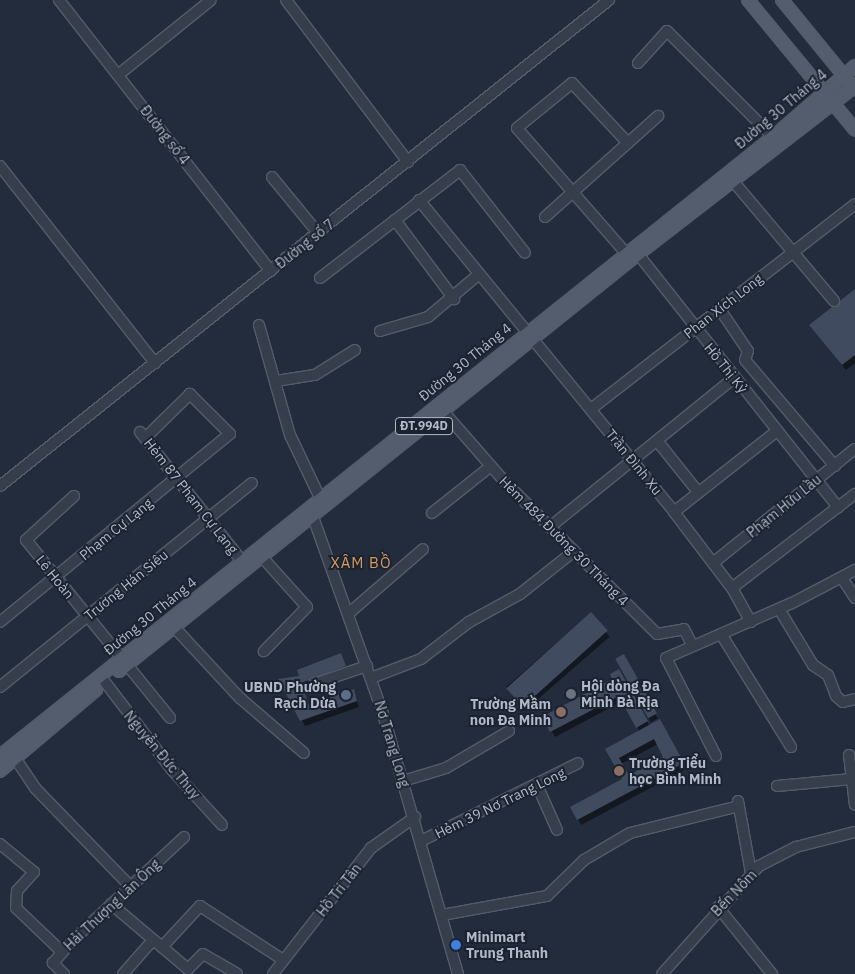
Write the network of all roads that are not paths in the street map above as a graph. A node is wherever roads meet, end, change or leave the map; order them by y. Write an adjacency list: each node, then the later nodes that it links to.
1 (59, 0): 9 (street, Đường số 4)
2 (211, 0): 9 (street)
3 (286, 0): 18 (street)
4 (609, 0): 18 (street, Đường số 7)
5 (748, 0): 12 (main road)
6 (782, 0): 10 (main road)
7 (638, 62): 16 (street)
8 (855, 66): 10 (main road, Đường 30 Tháng 4 / ĐT.994D)
9 (118, 75): 32 (street, Đường số 4)
10 (844, 76): 11 (main road); 12 (main road, Đường 30 Tháng 4 / ĐT.994D)
11 (854, 88): 13 (main road, Đường 30 Tháng 4 / ĐT.994D)
12 (825, 92): 13 (main road); 16 (main road, Đường 30 Tháng 4 / ĐT.994D)
13 (834, 103): 15 (main road); 21 (main road, Đường 30 Tháng 4 / ĐT.994D)
14 (658, 116): 17 (street)
15 (855, 130)
16 (773, 138): 29 (main road, Đường 30 Tháng 4 / ĐT.994D)
17 (628, 143): 22 (street); 22 (street)
18 (408, 162): 27 (street, Đường số 7)
19 (0, 166): 43 (street)
20 (272, 177): 27 (street)
21 (734, 181): 28 (street); 31 (main road, Đường 30 Tháng 4 / ĐT.994D)
22 (573, 192): 25 (street); 29 (street)
23 (419, 200): 26 (street); 30 (street); 33 (street, Trần Đình Xu)
24 (855, 204): 28 (street, Phan Xích Long)
25 (545, 217)
26 (395, 220): 34 (street); 35 (street)
27 (318, 233): 32 (street, Đường số 7)
28 (793, 249): 36 (street); 37 (street, Phan Xích Long)
29 (625, 252): 41 (main road, Đường 30 Tháng 4 / ĐT.994D)
30 (525, 253)
31 (638, 254): 39 (street, Hồ Thị Kỷ); 41 (main road, Đường 30 Tháng 4 / ĐT.994D)
32 (271, 270): 43 (street, Đường số 7)
33 (479, 274): 35 (street); 41 (street, Trần Đình Xu)
34 (320, 278)
35 (454, 299): 40 (street)
36 (834, 302)
37 (721, 311): 39 (street, Phan Xích Long); 54 (street)
38 (260, 325): 45 (street)
39 (695, 330): 44 (street, Hồ Thị Kỷ); 46 (street, Phan Xích Long)
40 (380, 331)
41 (530, 336): 46 (street, Trần Đình Xu); 47 (main road, Đường 30 Tháng 4 / ĐT.994D); 62 (main road, Đường 30 Tháng 4 / ĐT.994D)
42 (355, 350): 45 (street)
43 (155, 363): 58 (street, Đường số 7)
44 (734, 378): 48 (street, Hồ Thị Kỷ); 50 (street)
45 (276, 381): 62 (street)
46 (591, 409): 52 (street, Trần Đình Xu)
47 (443, 411): 53 (street, Hẻm 484 Đường 30 Tháng 4); 62 (main road, Đường 30 Tháng 4 / ĐT.994D)
48 (777, 431): 56 (street, Hồ Thị Kỷ); 59 (street)
49 (230, 434): 55 (street, Phạm Cự Lạng); 55 (street, Hẻm 87 Phạm Cự Lạng)
50 (658, 442): 52 (street); 59 (street)
51 (855, 449): 54 (street, Phạm Hữu Lầu)
52 (634, 462): 64 (street, Trần Đình Xu); 68 (street)
53 (490, 466): 66 (street); 68 (street, Hẻm 484 Đường 30 Tháng 4)
54 (835, 466): 56 (street, Phạm Hữu Lầu)
55 (178, 480): 67 (street, Hẻm 87 Phạm Cự Lạng); 75 (street, Phạm Cự Lạng)
56 (816, 481): 63 (street, Hồ Thị Kỷ); 73 (street, Phạm Hữu Lầu)
57 (252, 483): 67 (street, Trương Hán Siêu)
58 (0, 486)
59 (698, 492): 64 (street)
60 (855, 494): 63 (street)
61 (74, 496): 75 (street, Lê Hoàn)
62 (324, 501): 65 (main road, Đường 30 Tháng 4 / ĐT.994D)
63 (838, 507): 77 (street)
64 (674, 512): 73 (street, Trần Đình Xu)
65 (309, 513): 71 (main road, Đường 30 Tháng 4 / ĐT.994D); 72 (main road, Đường 30 Tháng 4 / ĐT.994D); 80 (street, Nơ Trang Long)
66 (432, 513)
67 (208, 520): 72 (street, Hẻm 87 Phạm Cự Lạng); 81 (street, Trương Hán Siêu)
68 (550, 527): 70 (street, Hẻm 484 Đường 30 Tháng 4)
69 (423, 549): 80 (street)
70 (574, 551): 86 (street, Hẻm 484 Đường 30 Tháng 4); 90 (street)
71 (262, 557): 84 (main road, Đường 30 Tháng 4 / ĐT.994D); 87 (street)
72 (242, 561): 88 (main road, Đường 30 Tháng 4 / ĐT.994D)
73 (713, 564): 77 (street, Trần Đình Xu)
74 (855, 570): 76 (street)
75 (55, 578): 81 (street, Lê Hoàn); 82 (street, Phạm Cự Lạng)
76 (842, 578): 78 (street); 79 (street)
77 (732, 588): 83 (street, Trần Đình Xu)
78 (855, 598)
79 (779, 609): 83 (street); 94 (street)
80 (348, 614): 89 (street, Nơ Trang Long)
81 (87, 616): 88 (street, Lê Hoàn); 93 (street, Trương Hán Siêu)
82 (0, 622)
83 (750, 622): 85 (street)
84 (174, 627): 88 (main road, Đường 30 Tháng 4 / ĐT.994D); 98 (street)
85 (720, 634): 86 (street); 97 (street)
86 (692, 645): 101 (street)
87 (264, 650)
88 (123, 662): 91 (main road, Đường 30 Tháng 4 / ĐT.994D); 95 (street, Lê Hoàn); 100 (main road, Đường 30 Tháng 4 / ĐT.994D)
89 (367, 666): 90 (street, Nơ Trang Long); 92 (street)
90 (371, 678): 106 (street, Nơ Trang Long)
91 (105, 682): 102 (main road, Đường 30 Tháng 4 / ĐT.994D); 111 (street, Nguyễn Đức Thụy)
92 (314, 684)
93 (0, 687)
94 (855, 699)
95 (170, 718)
96 (509, 731): 106 (street)
97 (790, 747)
98 (304, 753)
99 (849, 755): 105 (street)
100 (0, 756)
101 (716, 756)
102 (15, 758): 104 (main road, Đường 30 Tháng 4 / ĐT.994D); 118 (street)
103 (578, 764): 107 (street, Hẻm 39 Nơ Trang Long)
104 (0, 771)
105 (852, 779): 108 (street); 109 (street)
106 (403, 780): 110 (street, Nơ Trang Long)
107 (538, 785): 112 (street); 115 (street, Hẻm 39 Nơ Trang Long)
108 (777, 786)
109 (855, 805)
110 (415, 817): 115 (street, Nơ Trang Long); 125 (street, Hồ Tri Tân)
111 (222, 825)
112 (557, 830)
113 (855, 832): 117 (street, Bến Nôm)
114 (184, 837): 118 (street, Hải Thượng Lãn Ông)
115 (421, 841): 121 (street, Nơ Trang Long)
116 (0, 844): 124 (street)
117 (751, 873): 120 (street, Bến Nôm); 121 (street)
118 (131, 887): 119 (street, Hải Thượng Lãn Ông)
119 (111, 904): 122 (street); 124 (street, Hải Thượng Lãn Ông)
120 (718, 907): 131 (street, Bến Nôm); 132 (street)
121 (442, 915): 130 (street, Nơ Trang Long)
122 (153, 940): 123 (street); 127 (street)
123 (162, 947): 125 (street); 128 (street)
124 (62, 952): 126 (street, Hải Thượng Lãn Ông)
125 (283, 960): 129 (street, Hồ Tri Tân)
126 (64, 974)
127 (123, 974)
128 (237, 974)
129 (273, 974)
130 (458, 974)
131 (662, 974)
132 (772, 974)

